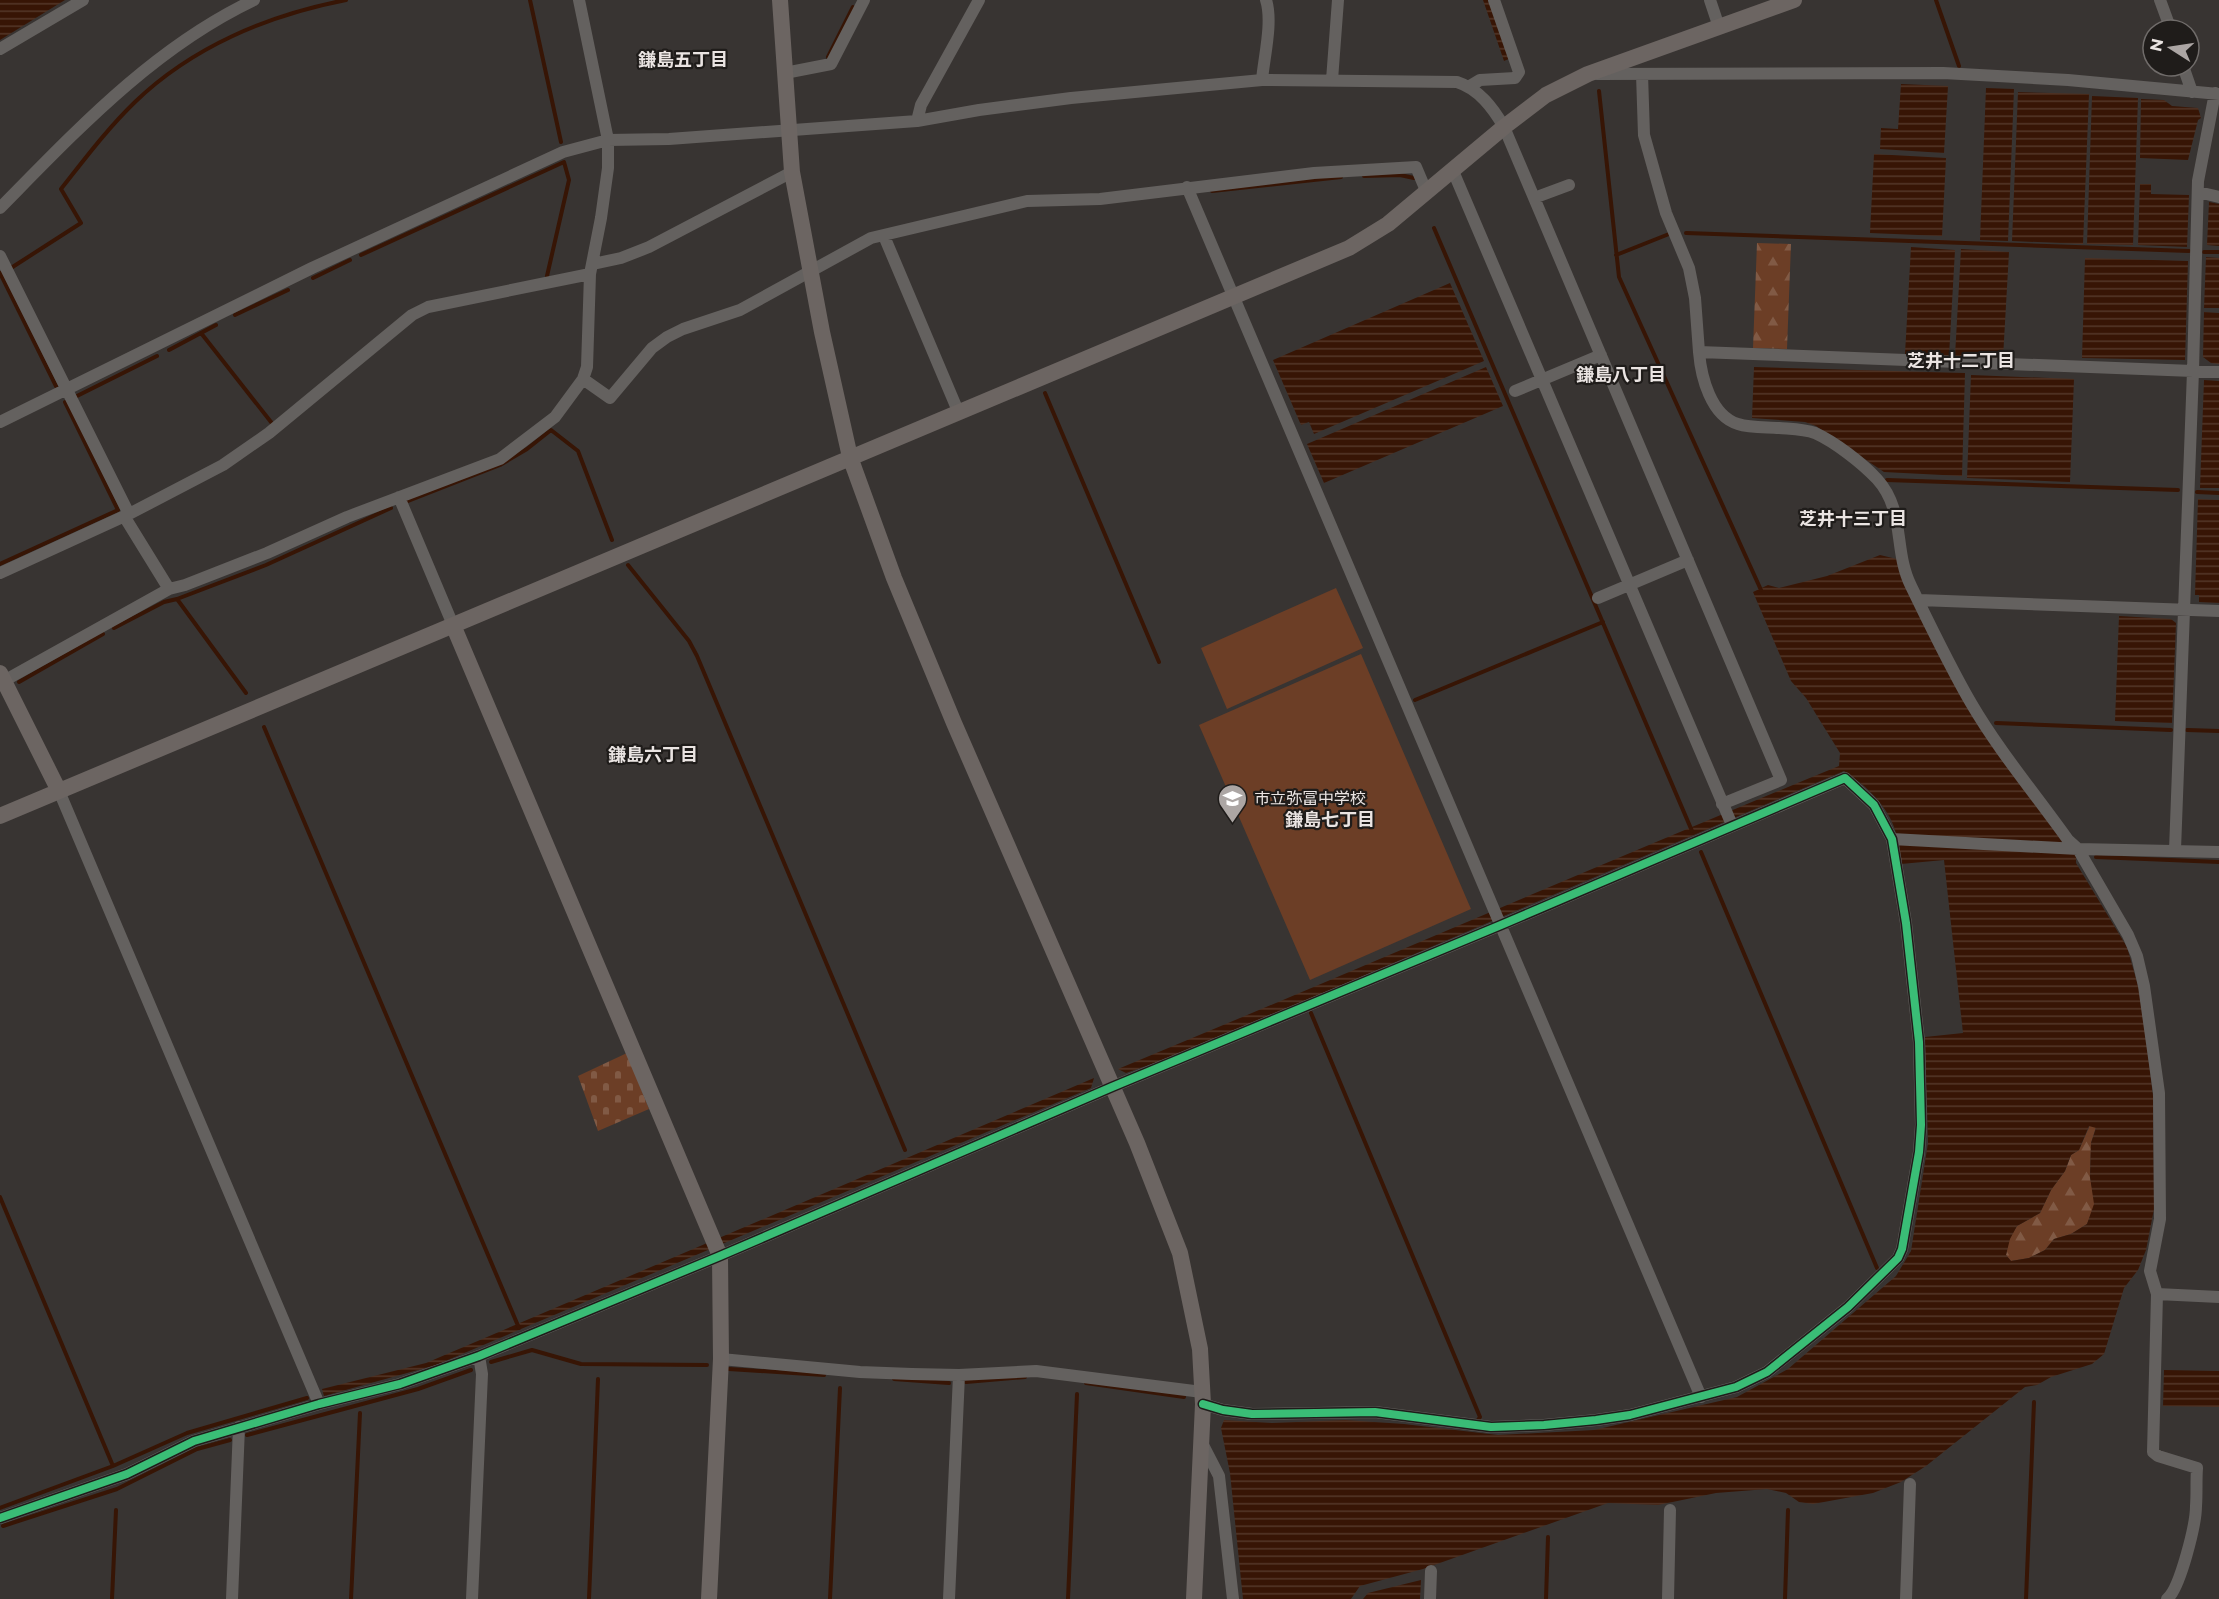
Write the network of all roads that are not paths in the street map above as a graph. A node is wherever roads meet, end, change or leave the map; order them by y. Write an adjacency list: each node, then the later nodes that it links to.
1 (83, 0): 15 (street)
2 (254, 0): 37 (street)
3 (579, 0): 28 (street)
4 (780, 0): 16 (street)
5 (864, 0): 16 (street)
6 (979, 0): 25 (street)
7 (1266, 0): 20 (street)
8 (1338, 0): 21 (street)
9 (1494, 0): 22 (street)
10 (1710, 0): 14 (street)
11 (1794, 0): 14 (street)
12 (2160, 0): 13 (street)
13 (2167, 18)
14 (1719, 27): 17 (street)
15 (0, 49)
16 (785, 73): 27 (street)
17 (1588, 74): 18 (street); 26 (street)
18 (1642, 74): 23 (street); 43 (street)
19 (2187, 78): 23 (street)
20 (1262, 80): 21 (street); 25 (street)
21 (1332, 80): 22 (street)
22 (1470, 86): 26 (street)
23 (2192, 92): 24 (street)
24 (2217, 94): 33 (street)
25 (917, 121): 27 (street)
26 (1504, 127): 29 (street); 36 (street)
27 (788, 129): 28 (street); 30 (street)
28 (608, 140): 40 (street); 49 (street)
29 (1453, 171): 34 (street); 48 (street)
30 (792, 172): 40 (street); 41 (street)
31 (1569, 185): 36 (street)
32 (1187, 187): 34 (street); 38 (street); 42 (street)
33 (2198, 192): 35 (street); 45 (street)
34 (1427, 193): 42 (street)
35 (2219, 197)
36 (1534, 198): 44 (street)
37 (0, 208)
38 (884, 236): 41 (street); 51 (street)
39 (0, 256): 49 (street)
40 (591, 269): 47 (street); 55 (street)
41 (810, 273): 47 (street); 53 (street)
42 (1234, 295): 51 (street); 74 (street)
43 (1699, 352): 45 (street); 61 (street)
44 (1601, 355): 48 (street); 56 (street)
45 (2193, 371): 46 (street); 62 (street)
46 (2219, 372)
47 (583, 379): 54 (street)
48 (1541, 380): 50 (street); 58 (street)
49 (66, 390): 52 (street); 55 (street)
50 (1515, 391)
51 (958, 411): 53 (street)
52 (0, 422)
53 (850, 457): 64 (street); 75 (street)
54 (399, 497): 59 (street); 64 (street)
55 (127, 515): 57 (street); 59 (street)
56 (1688, 560): 58 (street); 67 (street)
57 (0, 573)
58 (1629, 585): 60 (street); 67 (street)
59 (169, 589): 65 (street)
60 (1598, 597)
61 (1919, 600): 62 (street); 71 (street)
62 (2183, 610): 63 (street); 72 (street)
63 (2219, 611)
64 (453, 625): 66 (street); 76 (street)
65 (1, 679): 66 (street)
66 (59, 790): 68 (street); 84 (street)
67 (1723, 806): 69 (street)
68 (0, 816)
69 (1732, 825): 70 (street); 74 (street)
70 (1894, 839): 71 (street); 82 (street)
71 (2075, 849): 72 (street); 77 (street)
72 (2175, 850): 73 (street)
73 (2219, 852)
74 (1501, 925): 75 (street); 82 (street)
75 (1112, 1087): 76 (street); 83 (street)
76 (720, 1256): 79 (street); 80 (street)
77 (2157, 1294): 78 (street); 100 (street)
78 (2219, 1297)
79 (479, 1356): 84 (street); 92 (street)
80 (721, 1359): 81 (street); 93 (street)
81 (959, 1376): 83 (street); 94 (street)
82 (1701, 1397): 83 (street)
83 (1203, 1398): 86 (street)
84 (319, 1404): 85 (street)
85 (239, 1427): 89 (street); 91 (street)
86 (1202, 1442): 95 (street); 96 (street)
87 (1910, 1484): 99 (street)
88 (1670, 1510): 98 (street)
89 (0, 1518)
90 (1431, 1571): 97 (street)
91 (232, 1599)
92 (471, 1599)
93 (710, 1599)
94 (949, 1599)
95 (1194, 1599)
96 (1233, 1599)
97 (1430, 1599)
98 (1668, 1599)
99 (1906, 1599)
100 (2167, 1599)

